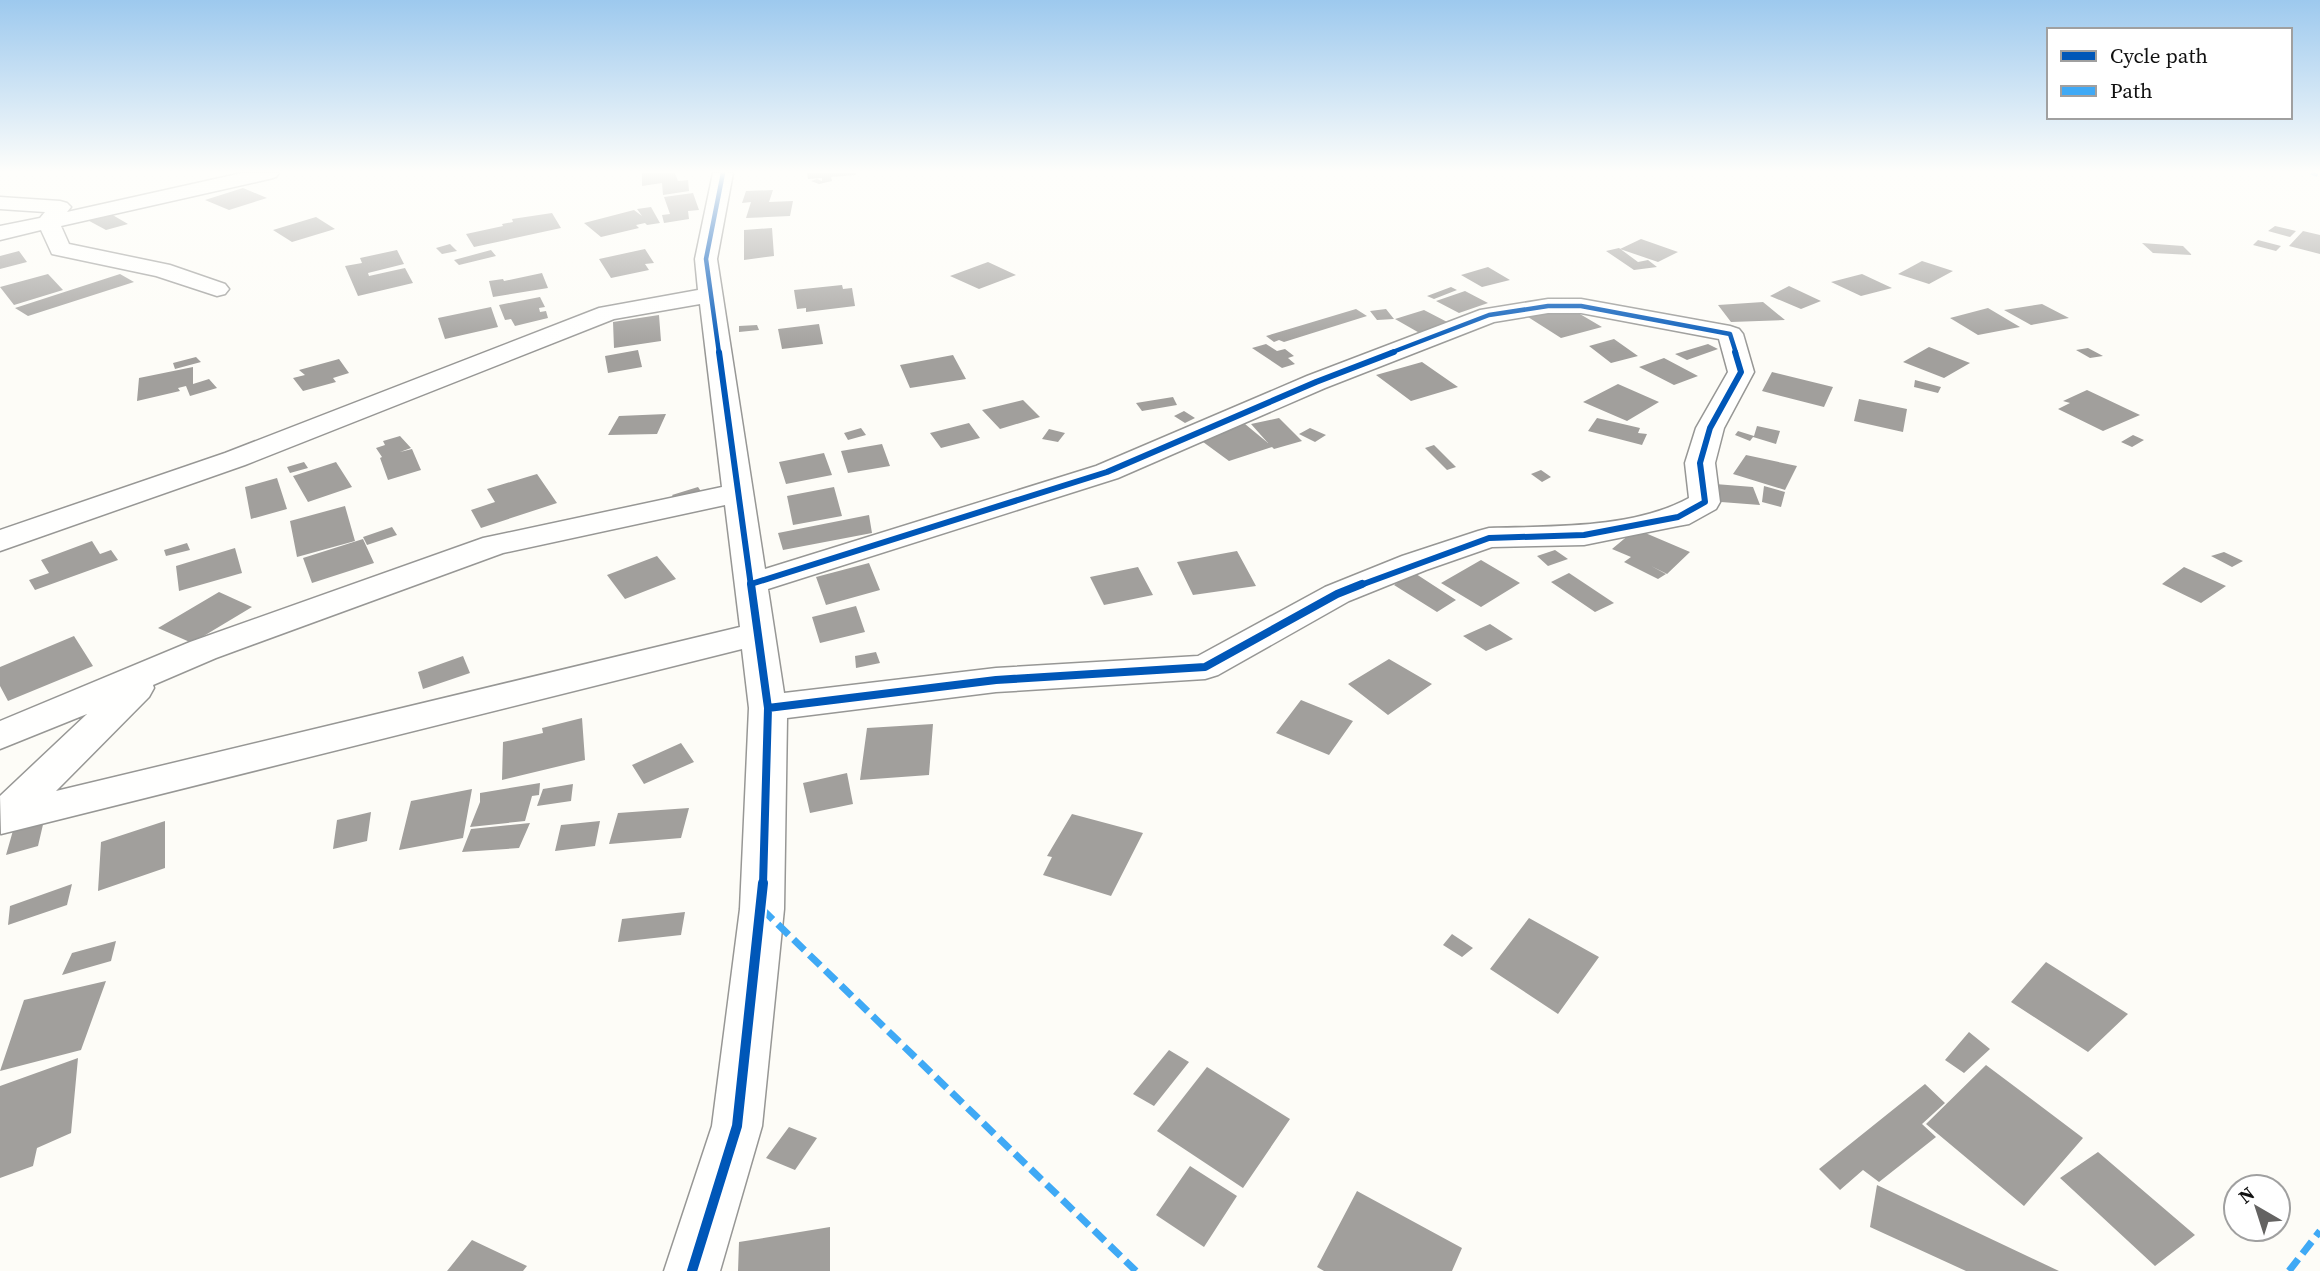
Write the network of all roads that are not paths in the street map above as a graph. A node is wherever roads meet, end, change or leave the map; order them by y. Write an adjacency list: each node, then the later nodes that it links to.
1 (53, 232): 3 (street)
2 (711, 232): 4 (street)
3 (218, 289)
4 (711, 295): 5 (street); 6 (street)
5 (739, 493): 7 (street); 9 (street)
6 (0, 541)
7 (751, 584): 8 (street); 10 (street)
8 (759, 634): 10 (street); 12 (street)
9 (150, 674): 11 (street); 12 (street)
10 (768, 708): 13 (street)
11 (0, 736)
12 (0, 820)
13 (692, 1271)

